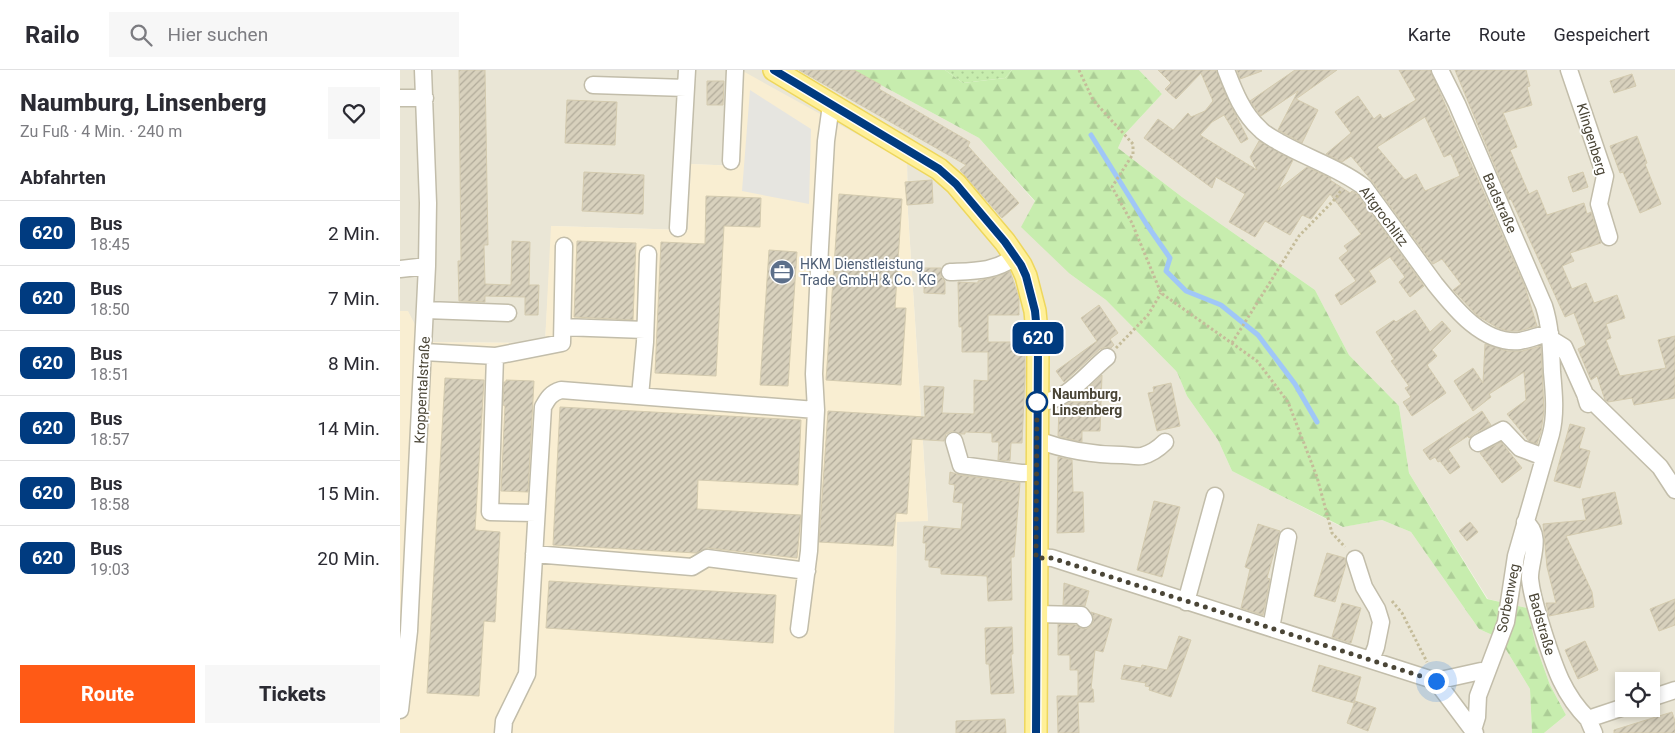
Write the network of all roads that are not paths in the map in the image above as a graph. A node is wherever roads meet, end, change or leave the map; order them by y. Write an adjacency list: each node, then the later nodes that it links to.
1 (423, 70): 11 (street, Kroppentalstraße)
2 (687, 70): 9 (street)
3 (735, 70): 13 (street)
4 (774, 70): 12 (main road)
5 (1226, 70): 26 (street, Altgrochlitz)
6 (1440, 70): 26 (street, Badstraße)
7 (1569, 70): 15 (street, Klingenberg)
8 (592, 85): 9 (street)
9 (686, 88): 14 (street)
10 (400, 98): 11 (street)
11 (425, 98): 19 (street, Kroppentalstraße)
12 (830, 105): 18 (main road); 32 (street)
13 (731, 161)
14 (678, 228)
15 (1609, 238)
16 (564, 246): 24 (street)
17 (648, 254): 25 (street)
18 (1016, 256): 21 (street); 31 (main road)
19 (427, 266): 20 (street); 22 (street, Kroppentalstraße)
20 (400, 269)
21 (950, 272)
22 (426, 310): 23 (street); 27 (street, Kroppentalstraße)
23 (508, 312)
24 (563, 327): 25 (street); 28 (street)
25 (645, 330): 30 (street)
26 (1550, 336): 37 (street, Badstraße); 40 (street)
27 (424, 352): 28 (street); 59 (street, Kroppentalstraße)
28 (495, 356): 42 (street)
29 (1107, 357): 31 (street)
30 (640, 396): 32 (street); 42 (street)
31 (1038, 402): 33 (main road)
32 (816, 410): 48 (street)
33 (1037, 440): 35 (street); 39 (main road)
34 (954, 441): 39 (street)
35 (1166, 442)
36 (1478, 443): 37 (street)
37 (1544, 456): 43 (street, Badstraße)
38 (986, 475): 39 (street)
39 (1037, 477): 46 (main road)
40 (1675, 490)
41 (1215, 496): 49 (street)
42 (536, 514): 45 (street)
43 (1525, 522): 55 (street, Sorbenweg); 61 (street, Badstraße)
44 (1288, 537): 52 (street)
45 (534, 554): 48 (street); 63 (street)
46 (1036, 558): 49 (street); 50 (main road)
47 (1355, 559): 54 (street)
48 (807, 571): 53 (street)
49 (1186, 602): 52 (street)
50 (1036, 614): 51 (street); 64 (main road)
51 (1084, 620)
52 (1271, 628): 54 (street)
53 (800, 629)
54 (1371, 660): 56 (street)
55 (1486, 673): 56 (street); 62 (street, Sorbenweg)
56 (1436, 681): 62 (street, Sorbenweg)
57 (1675, 690): 58 (street)
58 (1660, 695)
59 (400, 710)
60 (1615, 712): 61 (street, Badstraße)
61 (1591, 726)
62 (1474, 732)
63 (504, 733)
64 (1036, 733)

